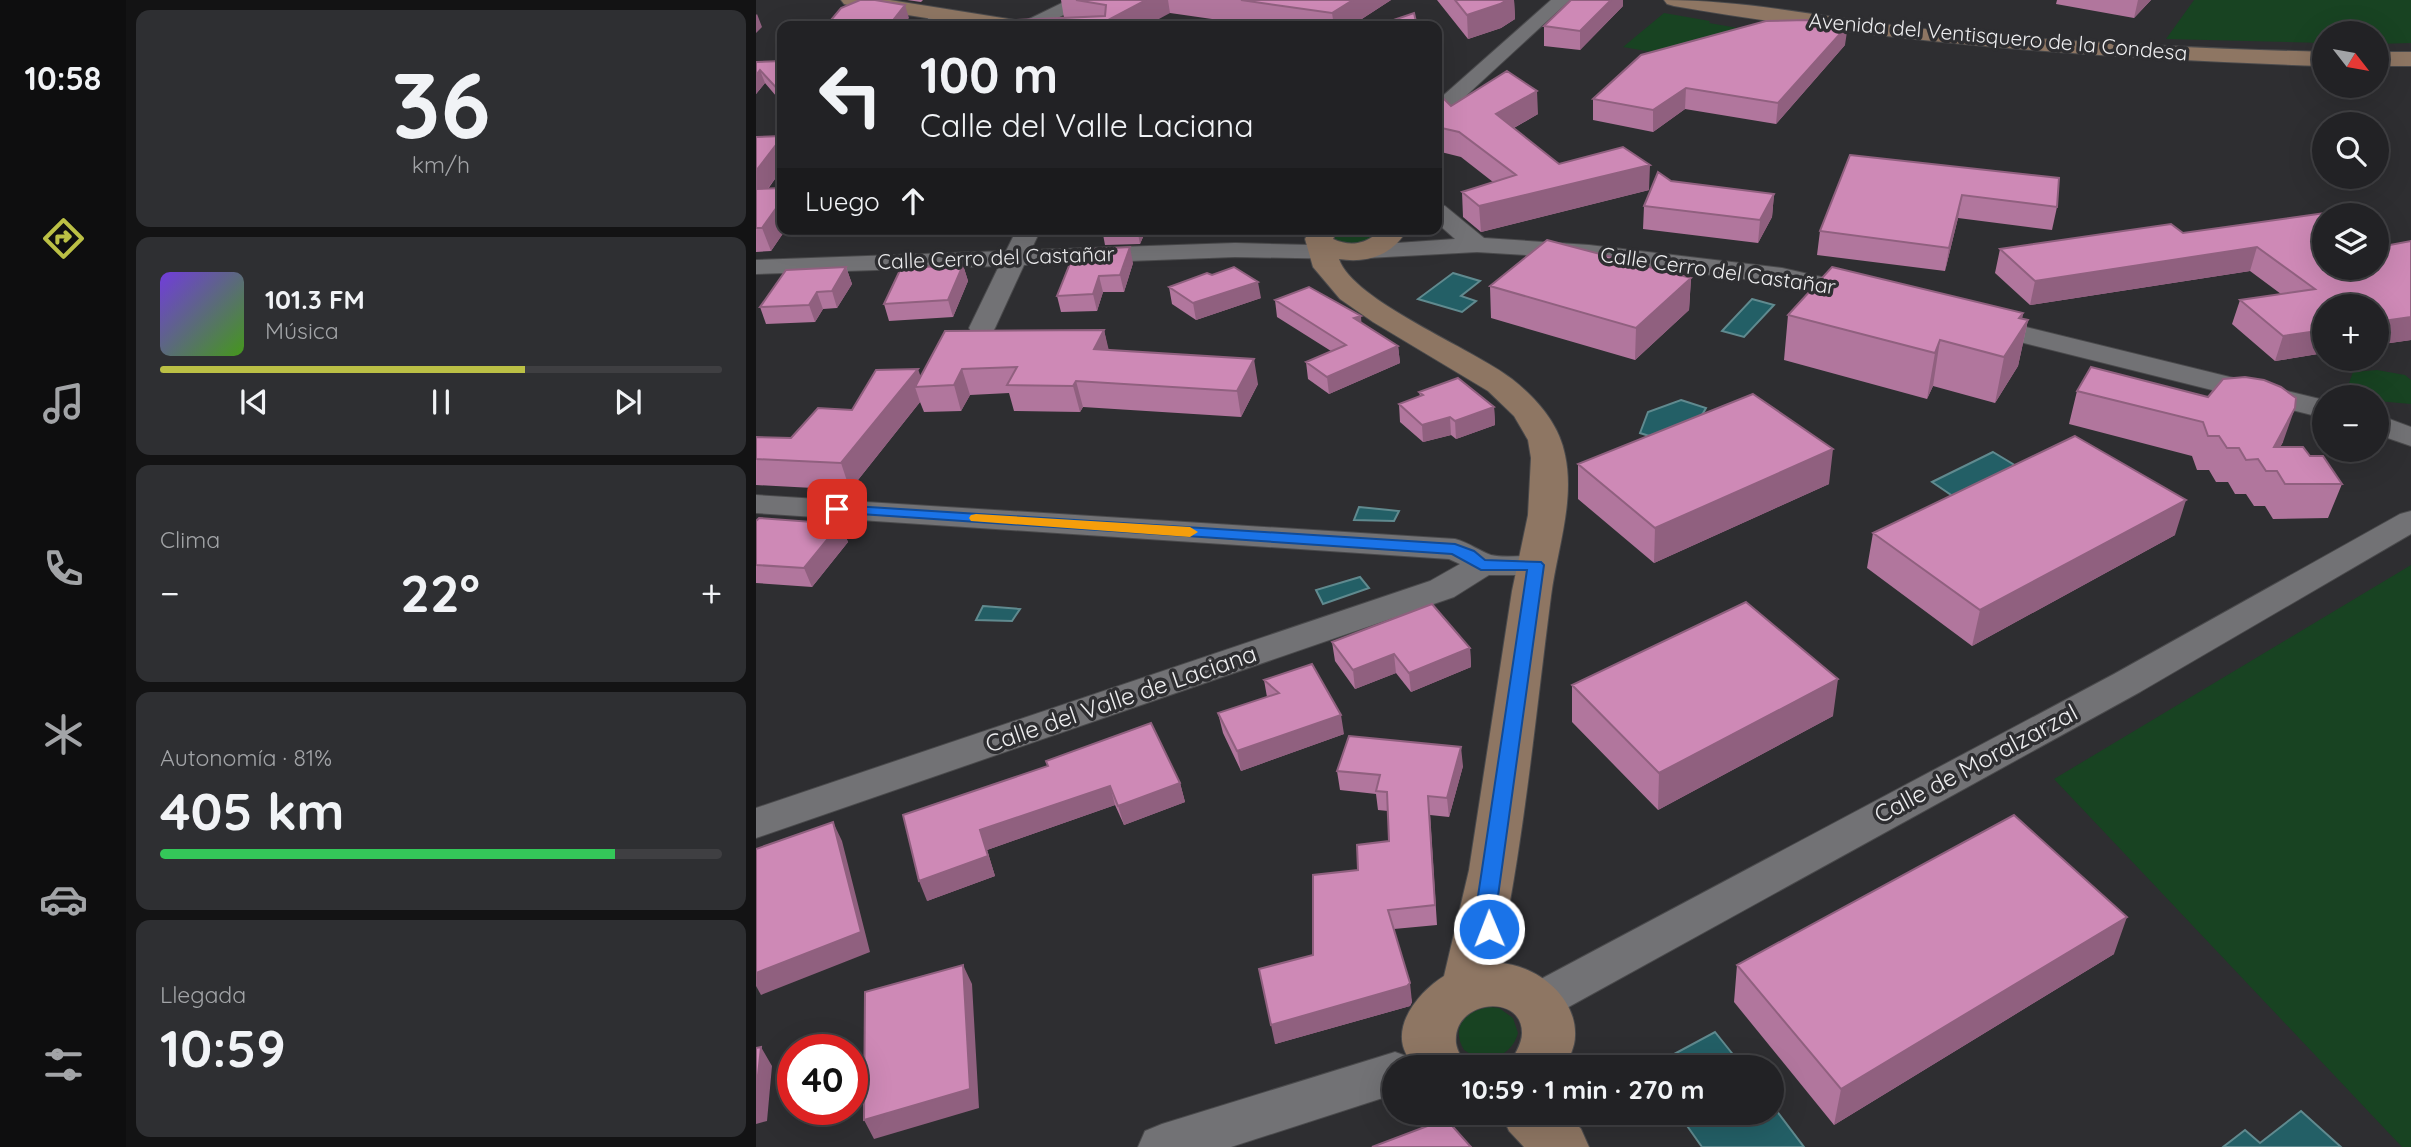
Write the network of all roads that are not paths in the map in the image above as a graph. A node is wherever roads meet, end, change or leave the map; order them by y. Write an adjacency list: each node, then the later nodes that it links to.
1 (851, 0): 6 (main road)
2 (1674, 0): 12 (main road, Avenida del Ventisquero de la Condesa)
3 (1707, 0): 9 (main road, Avenida del Ventisquero de la Condesa)
4 (1556, 2): 15 (street)
5 (1083, 3): 7 (street); 8 (street)
6 (935, 20)
7 (1041, 21)
8 (1052, 21)
9 (2312, 53)
10 (2411, 53): 11 (main road)
11 (2389, 54)
12 (2312, 59)
13 (2389, 59): 14 (main road)
14 (2411, 59)
15 (1442, 107)
16 (1442, 215): 20 (street)
17 (1026, 235): 22 (street)
18 (1276, 235): 21 (street)
19 (1359, 242): 20 (street, Calle Cerro del Castañar); 21 (street, Calle Cerro del Castañar); 21 (street); 25 (main road); 25 (main road)
20 (1476, 244): 24 (street, Calle Cerro del Castañar)
21 (1254, 247): 22 (street, Calle Cerro del Castañar)
22 (1016, 257): 23 (street, Calle Cerro del Castañar); 27 (street)
23 (756, 267)
24 (1883, 299)
25 (1376, 310): 36 (main road)
26 (1959, 318): 28 (street)
27 (982, 328)
28 (2312, 406)
29 (2389, 425): 31 (street)
30 (2389, 428): 32 (street)
31 (2411, 430)
32 (2411, 437)
33 (756, 504): 35 (street)
34 (2411, 521): 38 (street, Calle de Moralzarzal)
35 (1481, 565): 36 (street); 37 (street, Calle del Valle de Laciana)
36 (1536, 565): 38 (main road)
37 (756, 823)
38 (1503, 992): 39 (main road); 40 (main road)
39 (1424, 1055)
40 (1542, 1055)
41 (1382, 1079): 44 (street)
42 (1540, 1125): 45 (main road)
43 (1558, 1125): 46 (main road)
44 (1162, 1147)
45 (1561, 1147)
46 (1569, 1147)

